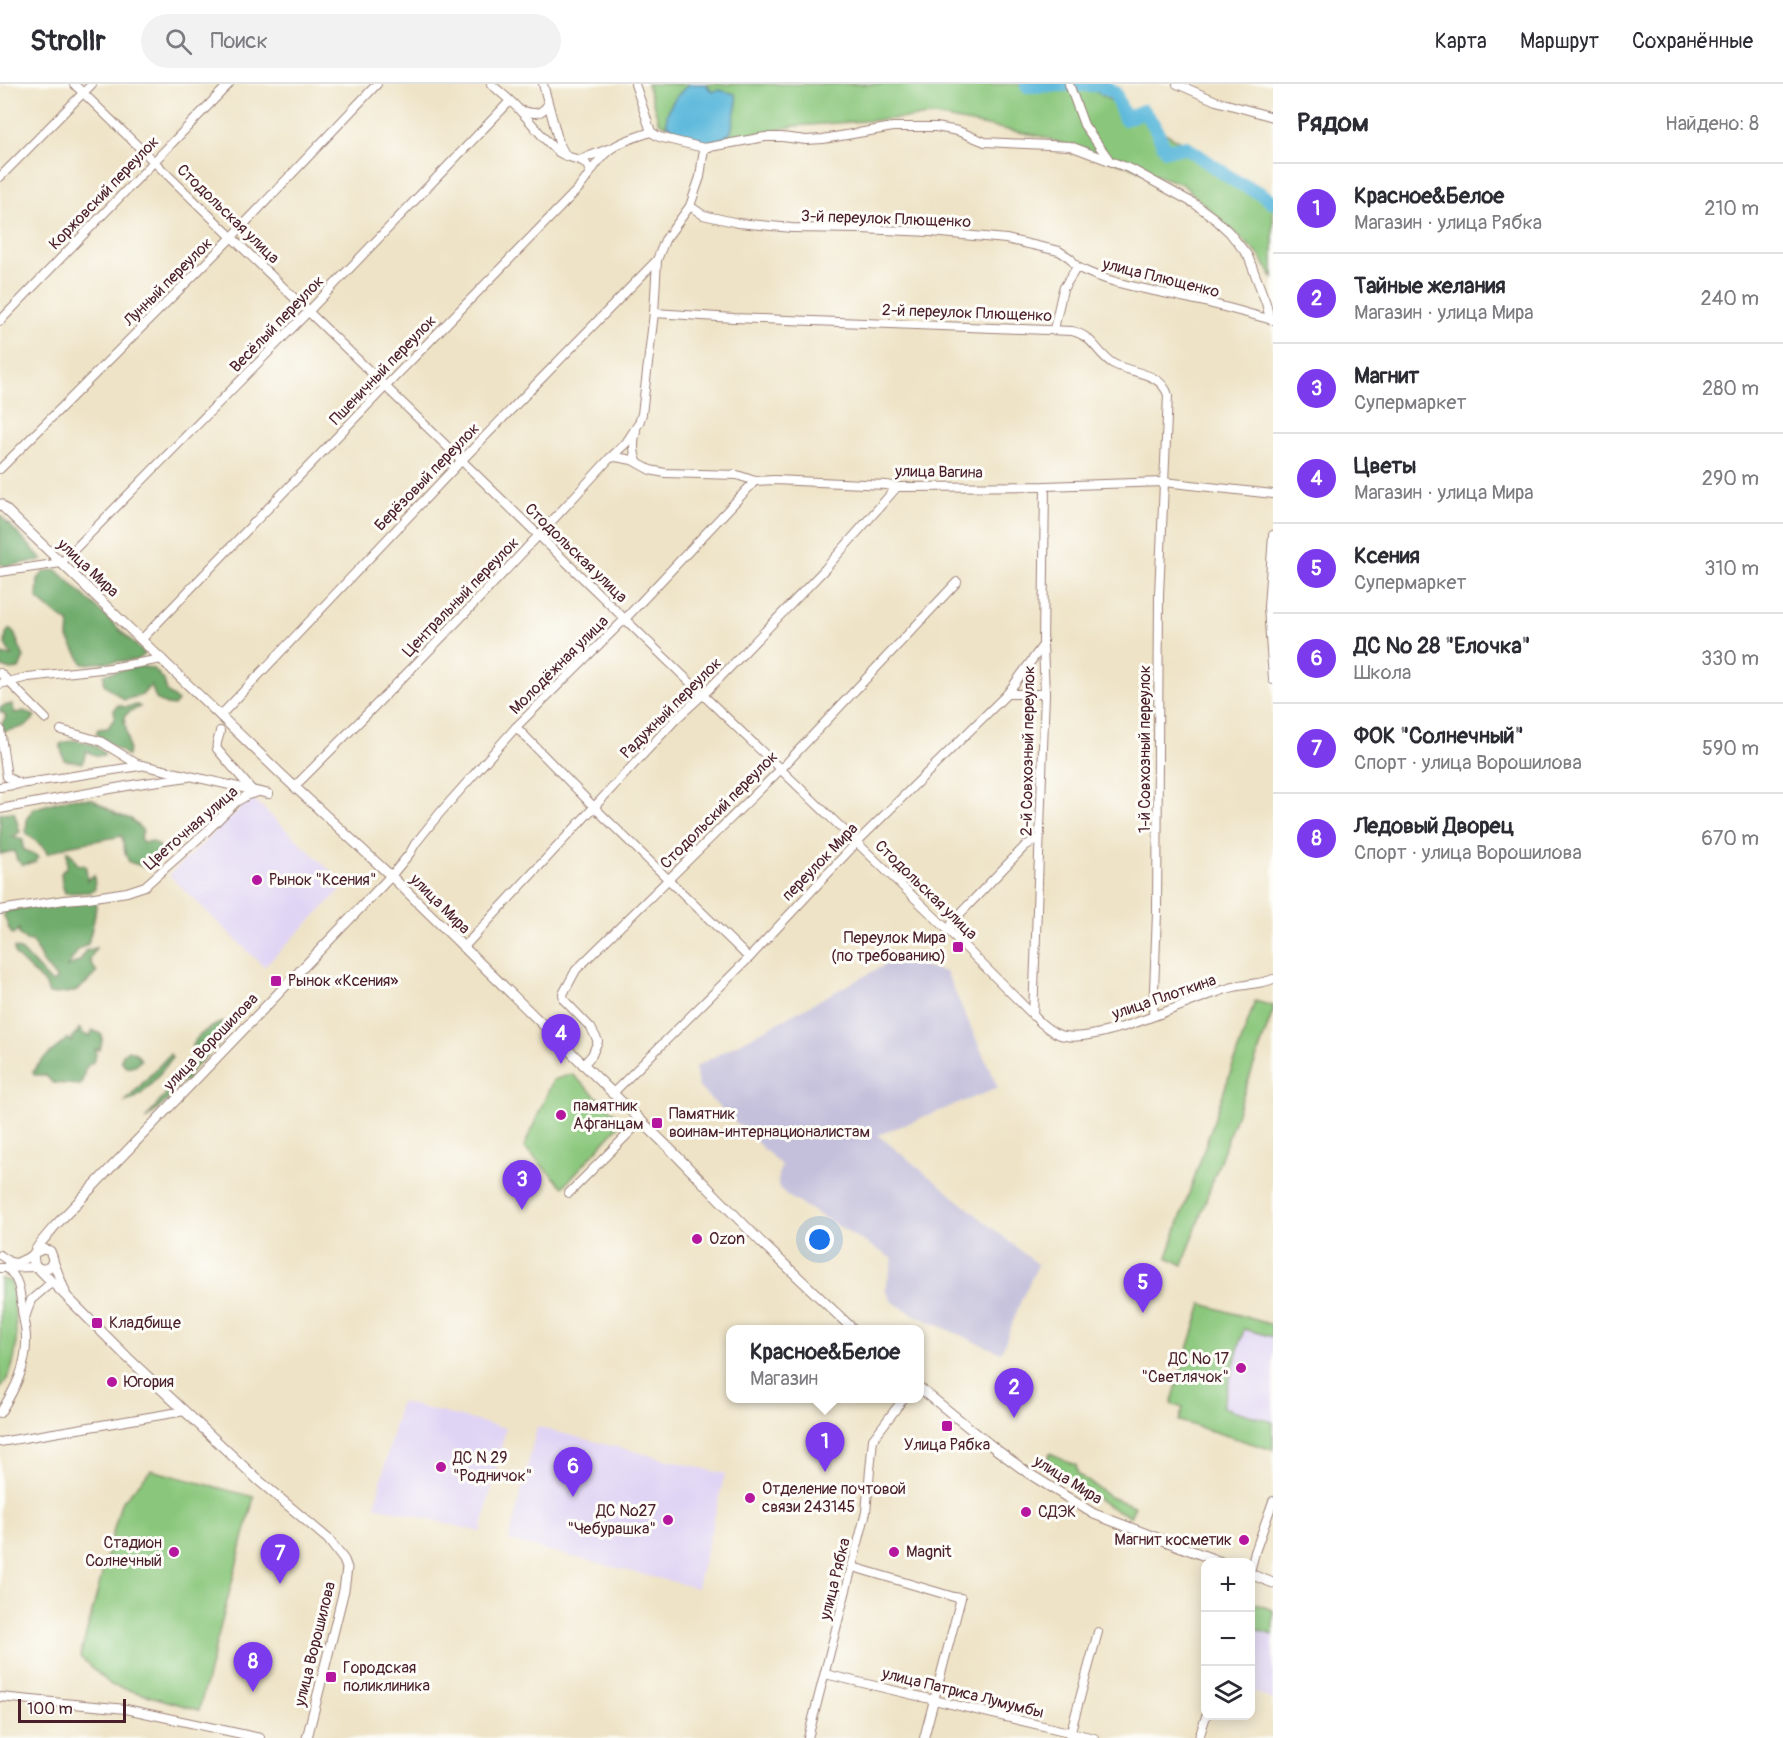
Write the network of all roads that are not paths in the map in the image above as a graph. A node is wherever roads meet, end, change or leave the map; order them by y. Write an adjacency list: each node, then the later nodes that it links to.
1 (74, 84): 10 (street, Стодольская улица)
2 (92, 84): 10 (street)
3 (229, 84): 21 (street, Коржовский переулок)
4 (377, 84): 25 (street, Лунный переулок)
5 (491, 84): 11 (street)
6 (543, 84): 12 (street)
7 (635, 84): 15 (street)
8 (1069, 84): 20 (street)
9 (1177, 84): 14 (street)
10 (84, 93): 21 (street, Стодольская улица); 23 (street)
11 (510, 101): 13 (street); 28 (street, Весёлый переулок)
12 (548, 104): 13 (street); 18 (street)
13 (521, 111): 18 (street)
14 (1273, 117)
15 (651, 132): 16 (street, Пшеничный переулок); 17 (street, улица Плющенко)
16 (617, 146): 19 (street); 22 (street, Пшеничный переулок)
17 (704, 148): 20 (street, улица Плющенко); 24 (street)
18 (567, 157): 19 (street)
19 (582, 159): 22 (street)
20 (1109, 160): 30 (street, улица Плющенко)
21 (153, 161): 25 (street, Стодольская улица); 31 (street, Коржовский переулок)
22 (590, 172): 33 (street, Пшеничный переулок)
23 (0, 177)
24 (690, 206): 26 (street); 27 (street, 3-й переулок Плющенко)
25 (232, 237): 28 (street, Стодольская улица); 38 (street, Лунный переулок)
26 (657, 260): 29 (street); 36 (street, Берёзовый переулок)
27 (1077, 267): 30 (street, улица Плющенко); 32 (street)
28 (308, 312): 33 (street, Стодольская улица); 47 (street, Весёлый переулок)
29 (654, 313): 32 (street, 2-й переулок Плющенко); 34 (street, Центральный переулок)
30 (1271, 320)
31 (0, 321)
32 (1054, 329): 40 (street, 2-й переулок Плющенко)
33 (386, 386): 36 (street, Стодольская улица); 51 (street, Пшеничный переулок)
34 (639, 423): 35 (street, Центральный переулок); 37 (street)
35 (609, 459): 37 (street, улица Вагина); 45 (street, Центральный переулок)
36 (462, 460): 45 (street, Стодольская улица); 61 (street, Берёзовый переулок)
37 (639, 464): 39 (street, улица Вагина)
38 (0, 469)
39 (755, 481): 42 (street, улица Вагина); 50 (street, Молодёжная улица)
40 (1164, 482): 41 (street, улица Вагина); 43 (street, улица Вагина); 87 (street, 1-й Совхозный переулок)
41 (1045, 486): 42 (street, улица Вагина); 52 (street, 2-й Совхозный переулок)
42 (897, 487): 58 (street, Радужный переулок)
43 (1273, 494)
44 (0, 504): 47 (main road, улица Мира)
45 (539, 536): 50 (street, Стодольская улица); 71 (street, Центральный переулок)
46 (1273, 536): 55 (street)
47 (61, 563): 48 (street); 51 (main road, улица Мира)
48 (0, 572)
49 (957, 582): 68 (street, Стодольский переулок)
50 (625, 619): 58 (street, Стодольская улица); 63 (street, Молодёжная улица)
51 (142, 639): 53 (main road, улица Мира)
52 (1043, 645): 59 (street, переулок Мира); 60 (street, 2-й Совхозный переулок)
53 (162, 659): 57 (street); 61 (main road, улица Мира)
54 (0, 673): 57 (street)
55 (1273, 673): 56 (street)
56 (1273, 681)
57 (4, 682): 62 (street)
58 (702, 694): 68 (street, Стодольская улица); 75 (street, Радужный переулок)
59 (1006, 694): 60 (street); 78 (street, переулок Мира)
60 (1045, 694): 77 (street, 2-й Совхозный переулок)
61 (220, 716): 71 (main road, улица Мира)
62 (46, 719)
63 (516, 727): 75 (street); 79 (street, Молодёжная улица)
64 (0, 729): 70 (street)
65 (62, 730): 67 (street)
66 (220, 730): 73 (street)
67 (145, 766): 69 (street); 70 (street)
68 (781, 769): 78 (street, Стодольская улица); 80 (street, Стодольский переулок)
69 (195, 776): 73 (street); 76 (street)
70 (22, 784): 72 (street)
71 (294, 787): 79 (main road, улица Мира)
72 (0, 788)
73 (256, 791): 74 (street); 81 (street, Цветочная улица)
74 (269, 794)
75 (594, 807): 80 (street); 83 (street, Радужный переулок)
76 (0, 809)
77 (1039, 838): 82 (street); 86 (street, 2-й Совхозный переулок)
78 (858, 842): 82 (street, Стодольская улица); 84 (street, переулок Мира)
79 (391, 876): 83 (main road, улица Мира); 93 (main road, улица Ворошилова)
80 (668, 879): 84 (street); 89 (street, Стодольский переулок)
81 (0, 909)
82 (948, 930): 86 (street, Стодольская улица)
83 (463, 948): 89 (main road, улица Мира)
84 (748, 958): 90 (street, переулок Мира)
85 (1273, 979): 87 (street, улица Плоткина)
86 (1033, 1016): 88 (street, Стодольская улица)
87 (1153, 1016): 88 (street, улица Плоткина)
88 (1063, 1036)
89 (583, 1065): 90 (main road, улица Мира)
90 (612, 1094): 91 (main road, улица Мира)
91 (640, 1122): 92 (street); 103 (main road, улица Мира)
92 (569, 1193)
93 (53, 1228): 94 (main road, улица Ворошилова); 96 (main road, улица Ворошилова)
94 (34, 1254): 96 (main road); 97 (street); 99 (main road)
95 (0, 1255): 97 (street)
96 (52, 1257): 99 (main road); 101 (main road, улица Ворошилова)
97 (16, 1263): 98 (street)
98 (3, 1268): 99 (street); 102 (street)
99 (37, 1268): 100 (main road, улица Ворошилова)
100 (52, 1282): 101 (main road, улица Ворошилова); 102 (street)
101 (67, 1297): 106 (main road, улица Ворошилова)
102 (24, 1321): 107 (street)
103 (850, 1325)
104 (924, 1391): 110 (main road, улица Мира)
105 (900, 1403): 112 (street, улица Рябка)
106 (185, 1411): 108 (street); 122 (main road, улица Ворошилова)
107 (0, 1413)
108 (0, 1442)
109 (1273, 1501): 111 (street)
110 (1208, 1558)
111 (1254, 1558)
112 (853, 1567): 116 (street, улица Рябка); 118 (street)
113 (1255, 1575): 114 (main road)
114 (1273, 1583)
115 (1098, 1632): 120 (street)
116 (825, 1674): 118 (street, улица Патриса Лумумбы); 123 (street, улица Рябка)
117 (0, 1697): 121 (street)
118 (934, 1700): 120 (street, улица Патриса Лумумбы); 124 (street)
119 (1205, 1720): 126 (street)
120 (1070, 1735): 125 (street, улица Патриса Лумумбы)
121 (260, 1738)
122 (307, 1738)
123 (808, 1738)
124 (924, 1738)
125 (1094, 1738)
126 (1199, 1738)

